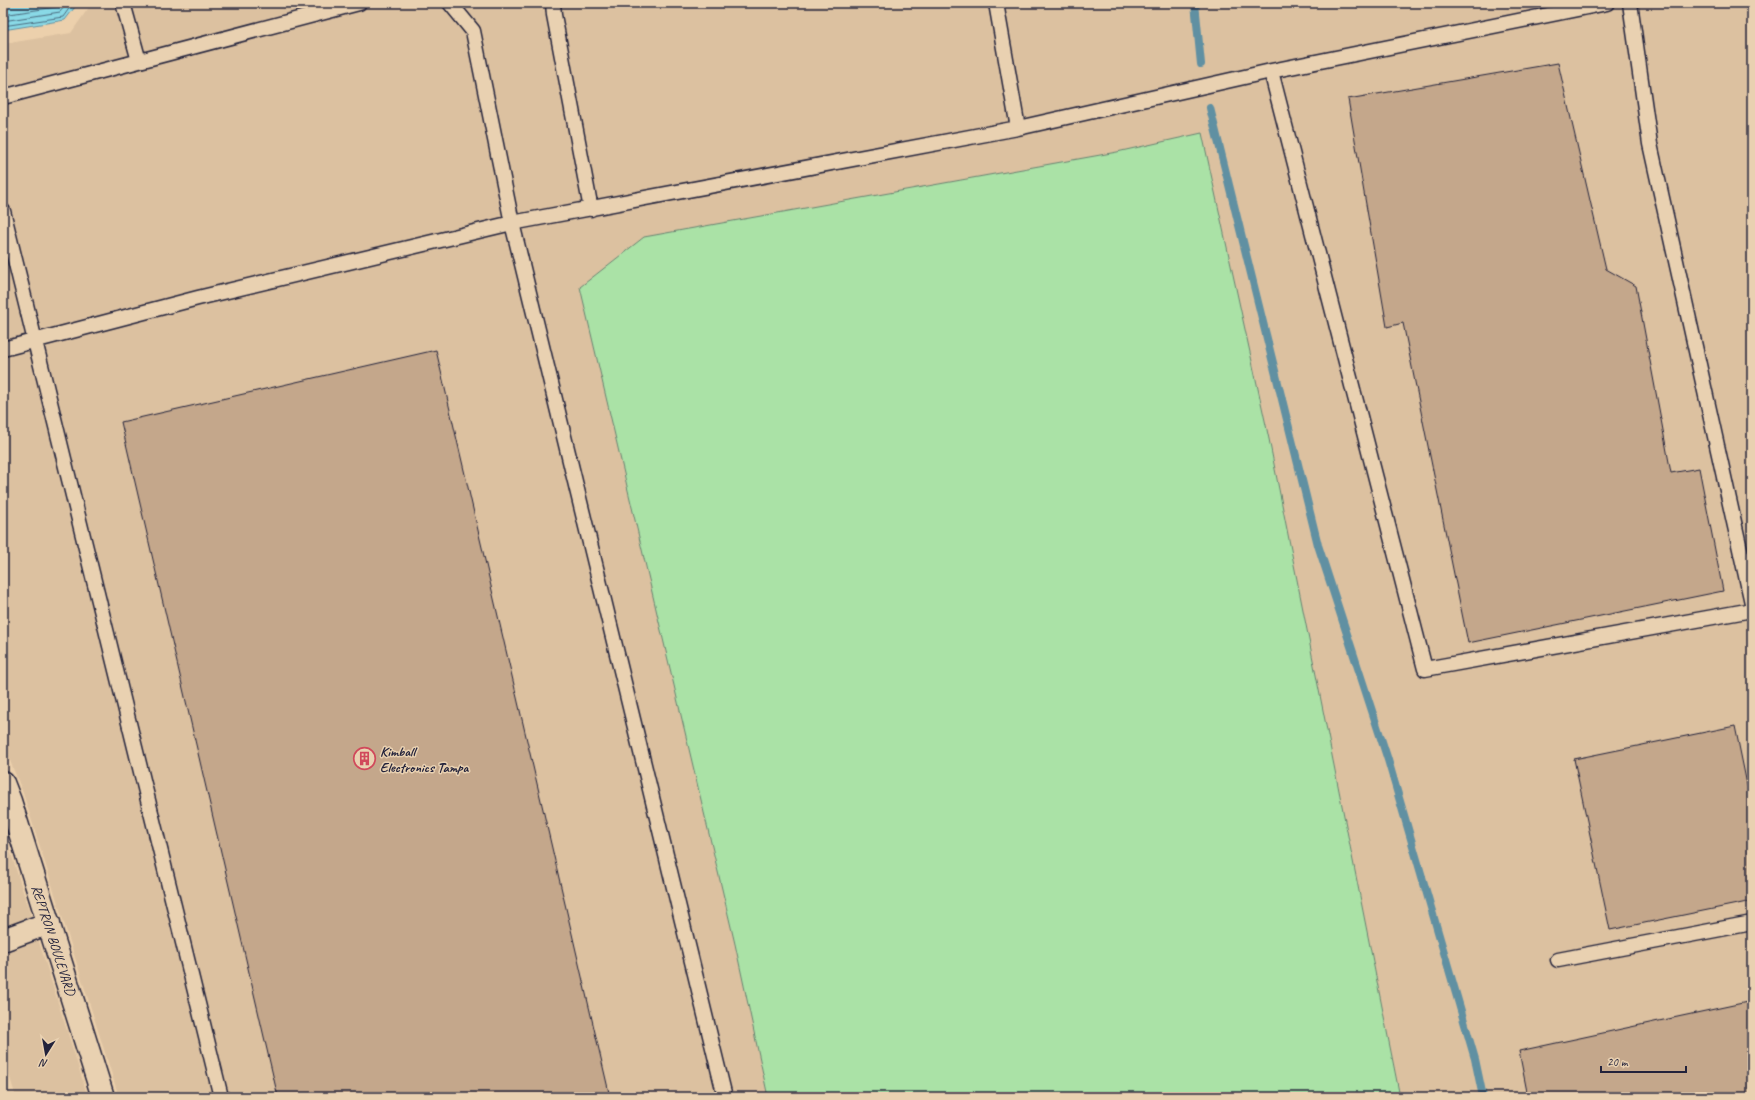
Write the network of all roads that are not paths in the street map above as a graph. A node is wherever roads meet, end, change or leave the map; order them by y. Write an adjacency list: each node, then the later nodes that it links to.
1 (123, 3): 8 (lane)
2 (359, 3): 8 (lane)
3 (450, 3): 14 (lane)
4 (553, 3): 12 (lane)
5 (996, 3): 11 (lane)
6 (1607, 3): 9 (lane)
7 (1630, 3): 17 (lane)
8 (139, 61): 10 (lane)
9 (1271, 72): 11 (lane); 18 (lane)
10 (3, 96)
11 (1018, 128): 12 (lane)
12 (591, 209): 14 (lane)
13 (3, 211): 15 (lane)
14 (512, 223): 15 (lane); 26 (lane)
15 (35, 341): 16 (lane); 25 (lane)
16 (3, 349)
17 (1752, 603)
18 (1752, 610)
19 (3, 783): 21 (street, REPTRON BOULEVARD)
20 (1752, 922): 23 (lane)
21 (49, 923): 22 (street); 24 (street, REPTRON BOULEVARD)
22 (3, 940)
23 (1558, 960)
24 (104, 1097)
25 (221, 1097)
26 (725, 1097)

